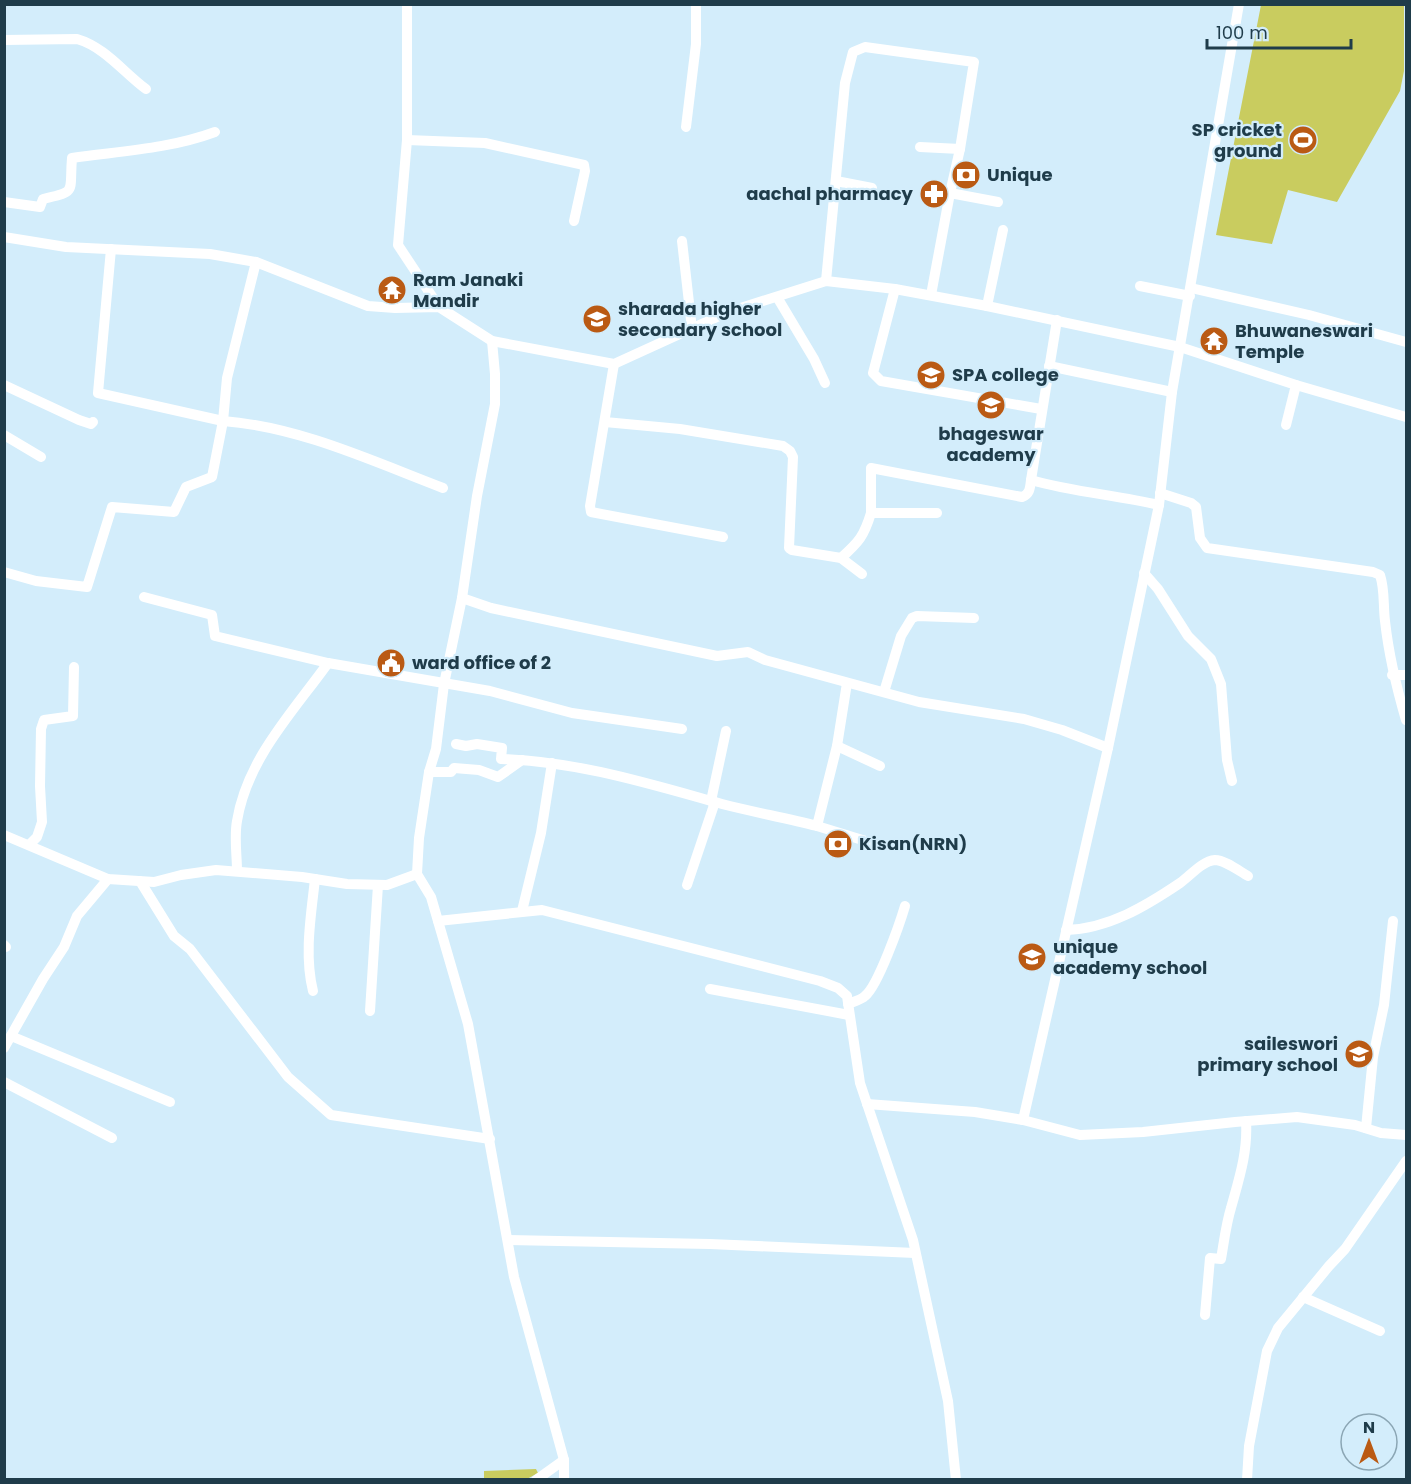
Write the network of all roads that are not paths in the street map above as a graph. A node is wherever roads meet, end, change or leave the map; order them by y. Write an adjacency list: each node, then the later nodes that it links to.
1 (407, 4): 8 (street)
2 (696, 4): 6 (street)
3 (1239, 4): 25 (street)
4 (4, 40): 5 (street)
5 (146, 89)
6 (686, 128)
7 (215, 132): 14 (street)
8 (407, 140): 16 (street); 29 (street)
9 (920, 147): 10 (street)
10 (960, 149): 11 (street); 13 (street)
11 (836, 181): 12 (street); 22 (street)
12 (872, 188)
13 (950, 193): 15 (street); 26 (street)
14 (4, 202)
15 (998, 202)
16 (574, 221)
17 (1003, 231): 28 (street)
18 (4, 237): 20 (street)
19 (682, 241): 31 (street)
20 (111, 249): 21 (street); 43 (street)
21 (256, 262): 29 (street); 43 (street)
22 (826, 281): 24 (street); 27 (street)
23 (1140, 285): 25 (street)
24 (895, 289): 26 (street); 41 (street)
25 (1191, 292): 33 (street); 34 (street)
26 (931, 295): 28 (street)
27 (777, 297): 31 (street); 37 (street)
28 (987, 306): 30 (street)
29 (439, 307): 32 (street)
30 (1057, 320): 34 (street); 36 (street)
31 (692, 329): 35 (street)
32 (492, 341): 35 (street); 60 (street)
33 (1407, 342)
34 (1180, 347): 39 (street); 40 (street)
35 (614, 364): 45 (street)
36 (1049, 366): 40 (street); 41 (street)
37 (825, 383)
38 (4, 385): 44 (street)
39 (1296, 385): 42 (street); 46 (street)
40 (1172, 392): 51 (street)
41 (1041, 409): 49 (street)
42 (1407, 417)
43 (224, 421): 50 (street); 56 (street)
44 (93, 422)
45 (605, 422): 54 (street); 55 (street)
46 (1286, 425)
47 (4, 435): 48 (street)
48 (40, 457)
49 (1031, 480): 51 (street); 52 (street)
50 (443, 488)
51 (1160, 499): 57 (street); 64 (street)
52 (872, 513): 53 (street); 55 (street)
53 (937, 513)
54 (723, 537)
55 (841, 558): 58 (street)
56 (4, 572)
57 (1144, 573): 74 (street); 79 (street)
58 (862, 574)
59 (144, 597): 62 (street)
60 (462, 598): 66 (street); 67 (street)
61 (974, 618): 68 (street)
62 (328, 663): 67 (street); 85 (street)
63 (74, 667): 84 (street)
64 (1392, 675): 65 (street); 69 (street)
65 (1407, 675)
66 (847, 683): 68 (street); 73 (street)
67 (444, 684): 70 (street); 78 (street)
68 (884, 692): 74 (street)
69 (1407, 720)
70 (682, 729)
71 (726, 731): 80 (street)
72 (456, 744): 75 (street)
73 (837, 746): 77 (street); 81 (street)
74 (1108, 748): 97 (street)
75 (522, 760): 76 (street); 78 (street)
76 (552, 763): 80 (street); 94 (street)
77 (880, 766)
78 (429, 772): 86 (street)
79 (1232, 781)
80 (713, 801): 81 (street); 92 (street)
81 (817, 826): 83 (street)
82 (4, 835): 84 (street)
83 (869, 842)
84 (29, 845): 88 (street)
85 (237, 872): 89 (street); 90 (street)
86 (417, 874): 91 (street); 95 (street)
87 (1248, 876): 97 (street)
88 (108, 879): 90 (street); 102 (street)
89 (315, 879): 91 (street); 99 (street)
90 (140, 881): 112 (street)
91 (378, 885): 101 (street)
92 (687, 885)
93 (905, 906): 100 (street)
94 (522, 912): 95 (street); 100 (street)
95 (438, 921): 112 (street)
96 (1393, 921): 109 (street)
97 (1066, 930): 107 (street)
98 (710, 989): 100 (street)
99 (313, 991)
100 (848, 1009): 106 (street)
101 (370, 1011)
102 (11, 1036): 103 (street); 105 (street)
103 (4, 1048)
104 (4, 1082): 111 (street)
105 (170, 1102)
106 (867, 1104): 107 (street); 115 (street)
107 (1023, 1120): 108 (street)
108 (1246, 1121): 109 (street); 117 (street)
109 (1365, 1128): 110 (street)
110 (1407, 1134)
111 (112, 1138)
112 (490, 1139): 114 (street)
113 (1407, 1161): 116 (street)
114 (508, 1240): 115 (street); 119 (street)
115 (915, 1253): 122 (street)
116 (1303, 1298): 118 (street); 123 (street)
117 (1205, 1315)
118 (1380, 1331)
119 (564, 1460): 120 (street); 121 (street)
120 (536, 1479)
121 (564, 1479)
122 (956, 1479)
123 (1247, 1479)

